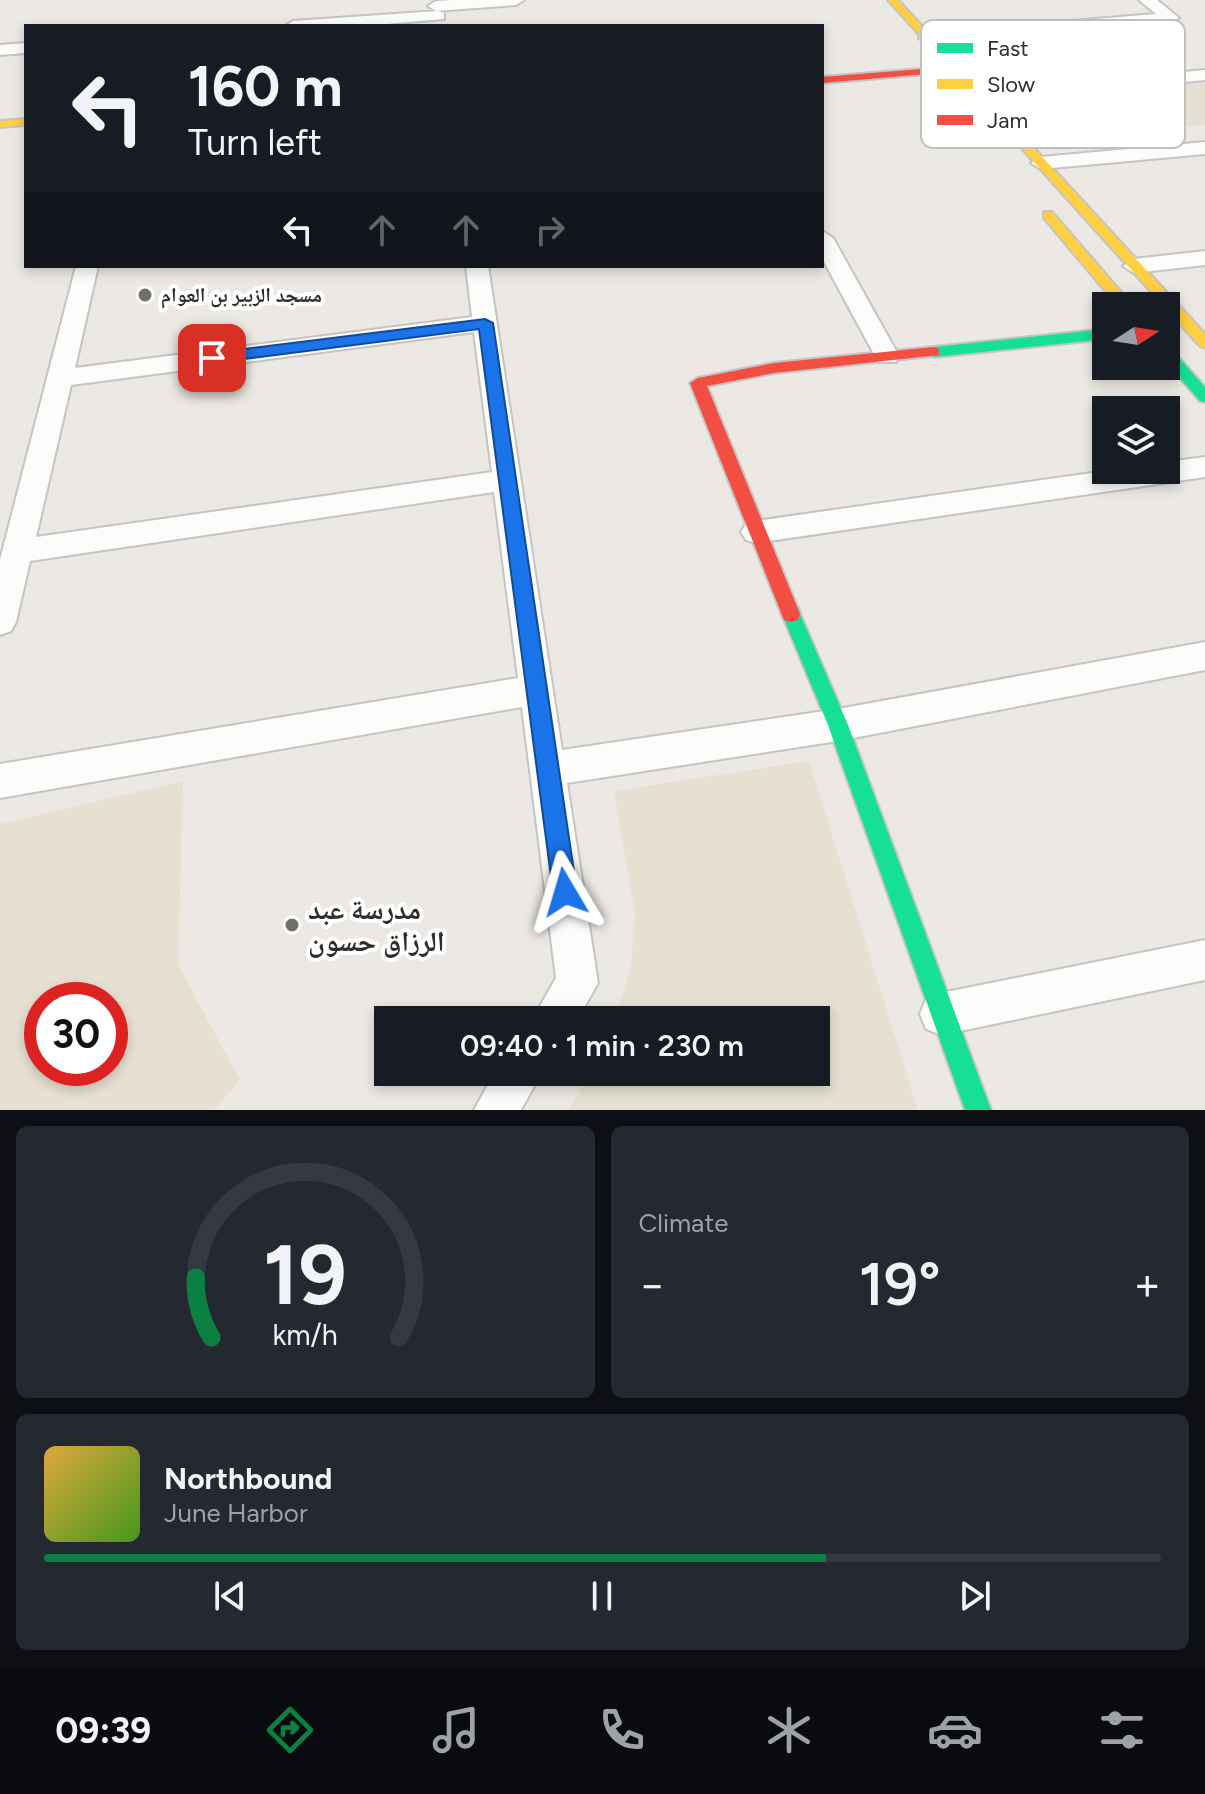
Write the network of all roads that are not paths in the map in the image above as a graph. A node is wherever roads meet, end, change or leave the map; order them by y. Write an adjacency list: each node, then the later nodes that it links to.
1 (516, 0): 4 (street)
2 (893, 0): 7 (street)
3 (1147, 0): 5 (street)
4 (437, 12): 6 (street)
5 (1147, 20)
6 (314, 24)
7 (921, 31)
8 (24, 48): 9 (street)
9 (0, 50)
10 (907, 56): 11 (street)
11 (921, 71)
12 (1205, 75): 14 (street)
13 (921, 77): 15 (street)
14 (1185, 77)
15 (824, 80)
16 (24, 122): 17 (street)
17 (0, 124)
18 (1027, 148): 20 (street)
19 (1205, 148): 20 (street)
20 (1041, 163): 24 (street)
21 (1039, 205): 27 (street)
22 (824, 242): 31 (street)
23 (1205, 258): 24 (street)
24 (1134, 266): 30 (street)
25 (87, 268): 33 (street)
26 (477, 268): 28 (street)
27 (1114, 292)
28 (485, 323): 33 (street); 36 (street)
29 (1092, 335): 31 (street)
30 (1205, 343)
31 (887, 356): 37 (street)
32 (1180, 368): 34 (street)
33 (60, 378): 38 (street)
34 (1205, 397)
35 (1205, 467): 37 (street)
36 (507, 480): 38 (street); 41 (street)
37 (756, 532): 42 (street)
38 (17, 551): 39 (street)
39 (0, 622)
40 (1205, 656): 42 (street)
41 (536, 690): 43 (street); 44 (street)
42 (838, 725): 43 (street); 47 (street)
43 (549, 769): 46 (street)
44 (0, 781)
45 (1205, 960): 47 (street)
46 (562, 1006)
47 (941, 1014): 50 (street)
48 (511, 1086): 49 (street)
49 (496, 1110)
50 (978, 1110)

